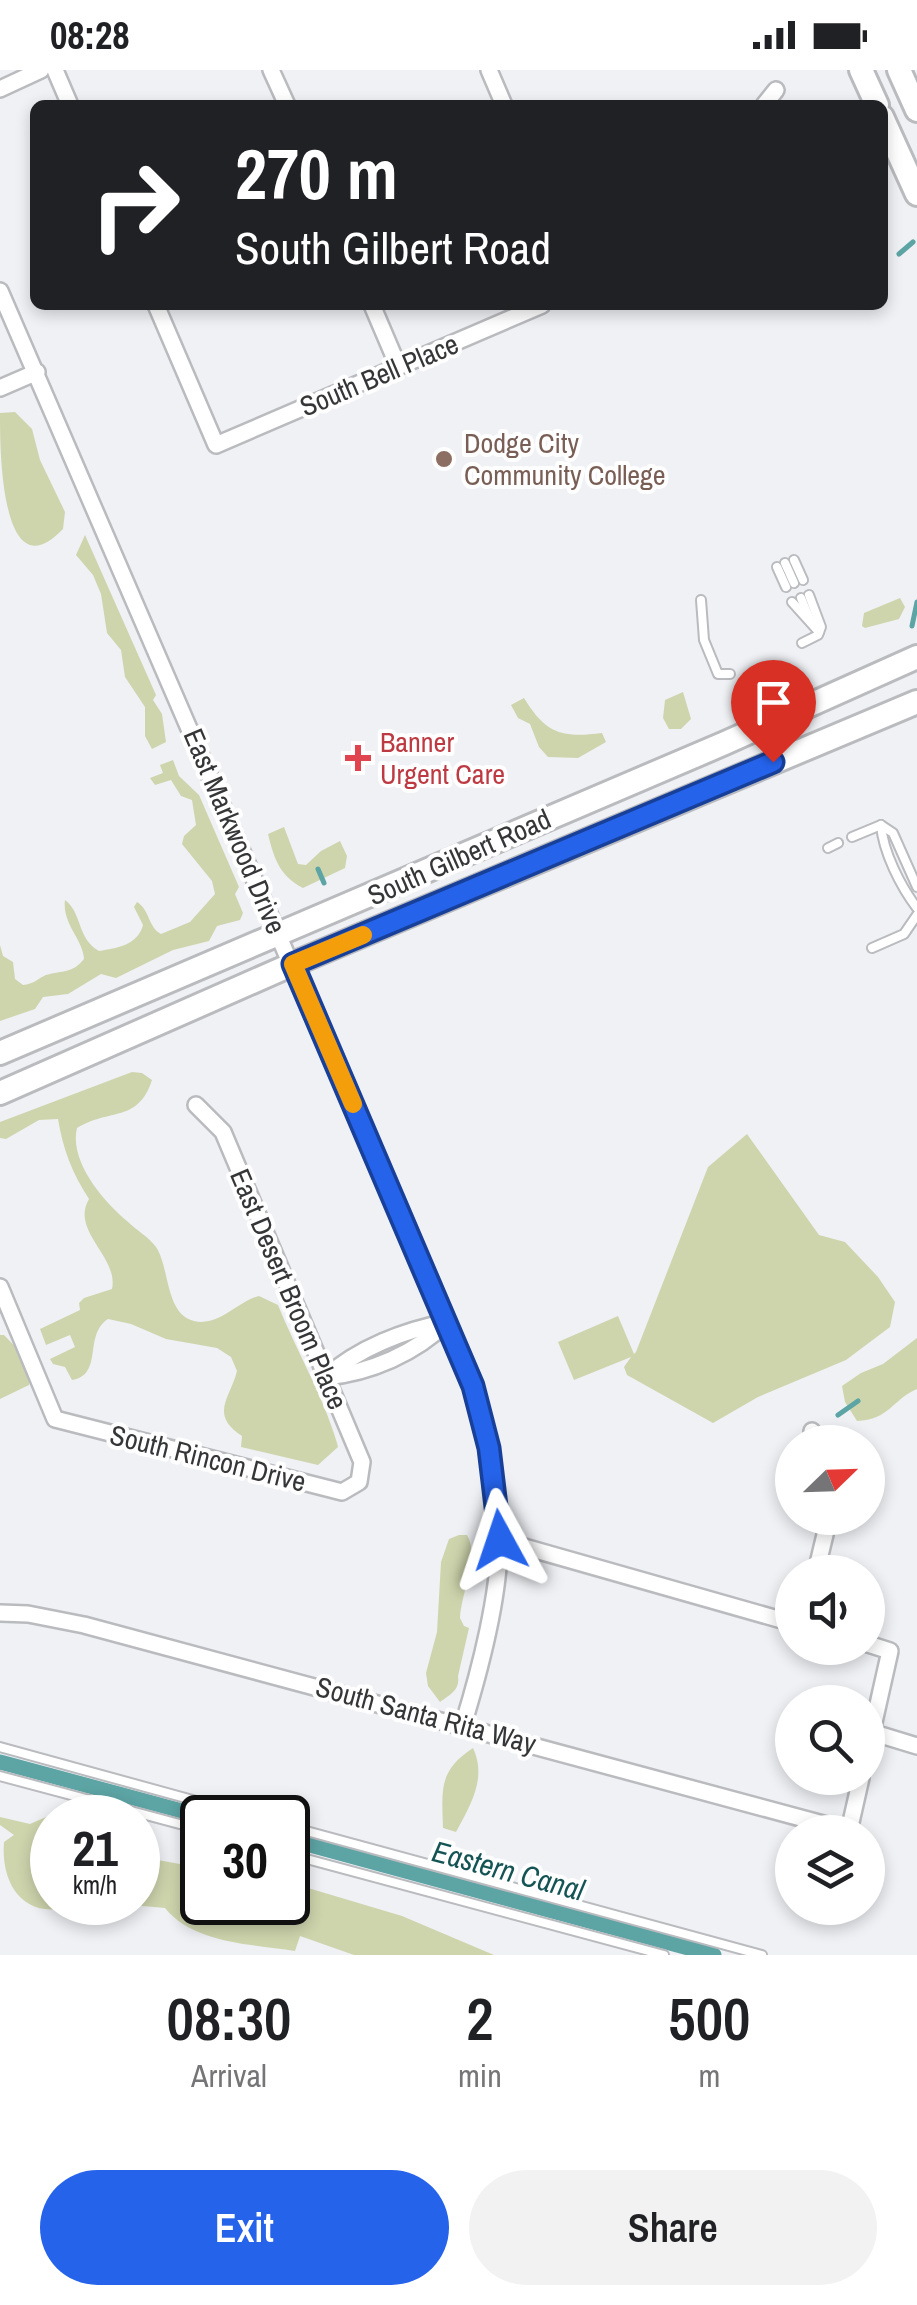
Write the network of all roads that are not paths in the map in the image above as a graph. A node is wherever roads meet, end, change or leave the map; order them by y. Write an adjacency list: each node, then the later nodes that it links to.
1 (42, 70): 7 (street)
2 (55, 70): 9 (street)
3 (272, 70): 10 (street)
4 (489, 70): 11 (street)
5 (862, 70): 13 (main road)
6 (899, 70): 14 (main road)
7 (0, 89)
8 (776, 90): 12 (street)
9 (68, 100)
10 (284, 100)
11 (502, 100)
12 (768, 100)
13 (875, 100)
14 (917, 110)
15 (888, 130): 16 (main road)
16 (917, 194)
17 (0, 290): 22 (street, East Markwood Drive)
18 (158, 310): 21 (street, South Bell Place)
19 (374, 310): 21 (street)
20 (530, 310): 21 (street, South Bell Place)
21 (398, 366)
22 (38, 372): 23 (street); 37 (street, East Markwood Drive)
23 (0, 388)
24 (794, 583): 24 (lane)
25 (700, 600): 29 (lane)
26 (814, 628): 26 (lane); 27 (lane)
27 (802, 643)
28 (917, 656): 37 (main road, South Gilbert Road)
29 (730, 674)
30 (917, 702): 39 (main road, South Gilbert Road)
31 (881, 825): 32 (lane); 35 (lane); 36 (lane)
32 (852, 837)
33 (838, 843): 34 (lane)
34 (828, 848)
35 (917, 886)
36 (917, 911): 38 (lane)
37 (280, 935): 39 (street, East Markwood Drive); 40 (main road, South Gilbert Road)
38 (872, 948)
39 (293, 964): 41 (main road, South Gilbert Road); 44 (street, East Markwood Drive)
40 (0, 1053)
41 (0, 1092)
42 (196, 1105): 45 (street, East Desert Broom Place)
43 (0, 1287): 46 (street, South Rincon Drive)
44 (447, 1322): 45 (street); 47 (street, East Markwood Drive)
45 (326, 1377): 46 (street, East Desert Broom Place)
46 (358, 1482)
47 (500, 1540): 49 (street); 52 (street, East Markwood Drive)
48 (0, 1613): 52 (street, South Santa Rita Way)
49 (775, 1618)
50 (885, 1649): 51 (street)
51 (882, 1685)
52 (463, 1724): 58 (street, South Santa Rita Way)
53 (885, 1742): 54 (street)
54 (917, 1746)
55 (0, 1748): 57 (lane)
56 (0, 1776): 59 (lane)
57 (180, 1797)
58 (794, 1815)
59 (180, 1824)
60 (310, 1832): 63 (lane)
61 (310, 1860): 62 (lane)
62 (664, 1955)
63 (762, 1955)

